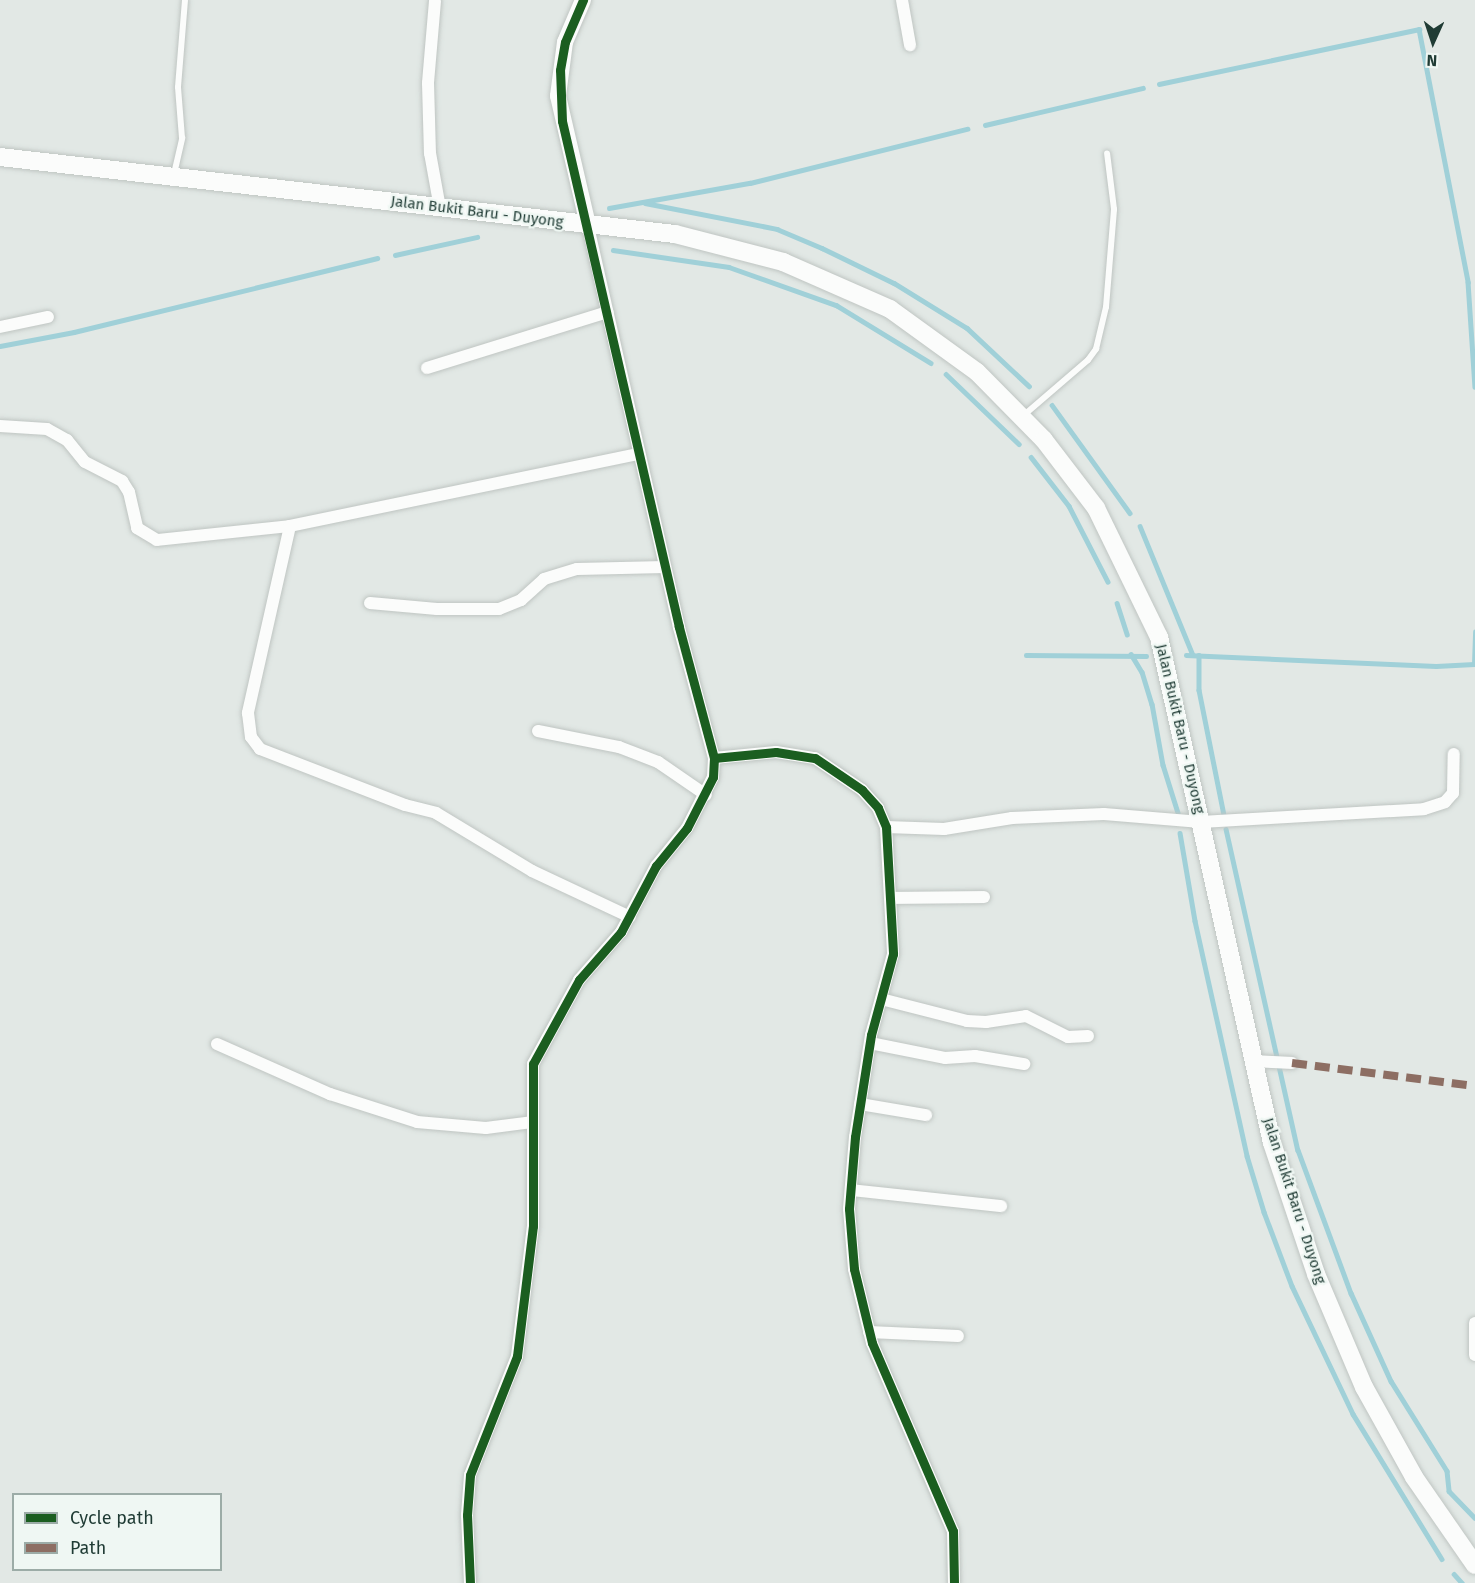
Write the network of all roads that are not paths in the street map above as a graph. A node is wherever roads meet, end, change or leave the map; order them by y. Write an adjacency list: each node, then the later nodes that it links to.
1 (185, 0): 8 (lane)
2 (583, 0): 10 (street)
3 (902, 0): 5 (street)
4 (435, 1): 9 (street)
5 (910, 45)
6 (1107, 153): 15 (lane)
7 (0, 157): 8 (main road, Jalan Bukit Baru - Duyong)
8 (174, 175): 9 (main road, Jalan Bukit Baru - Duyong)
9 (440, 208): 10 (main road, Jalan Bukit Baru - Duyong)
10 (588, 225): 11 (street); 15 (main road, Jalan Bukit Baru - Duyong)
11 (608, 312): 14 (street); 17 (street)
12 (48, 317): 13 (street)
13 (0, 327)
14 (427, 368)
15 (1022, 418): 25 (main road, Jalan Bukit Baru - Duyong)
16 (0, 426): 18 (street)
17 (639, 454): 18 (street); 19 (street)
18 (290, 526): 29 (street)
19 (665, 567): 20 (street); 23 (street)
20 (370, 603)
21 (538, 731): 24 (street)
22 (1454, 754): 25 (street)
23 (714, 758): 24 (street); 26 (street)
24 (706, 795): 29 (street)
25 (1201, 822): 26 (street); 34 (main road, Jalan Bukit Baru - Duyong)
26 (886, 827): 28 (street)
27 (984, 897): 28 (street)
28 (891, 898): 30 (street)
29 (630, 917): 39 (street)
30 (881, 999): 31 (street); 32 (street)
31 (1088, 1036)
32 (870, 1043): 36 (street); 37 (street)
33 (217, 1044): 39 (street)
34 (1252, 1060): 35 (street); 46 (main road, Jalan Bukit Baru - Duyong)
35 (1292, 1063)
36 (1024, 1064)
37 (861, 1104): 38 (street); 40 (street)
38 (926, 1115)
39 (532, 1122): 47 (street)
40 (851, 1190): 41 (street); 43 (street)
41 (1001, 1206)
42 (1475, 1323): 45 (street)
43 (869, 1332): 44 (street); 48 (street)
44 (958, 1336)
45 (1475, 1355)
46 (1475, 1565)
47 (470, 1583)
48 (954, 1583)

